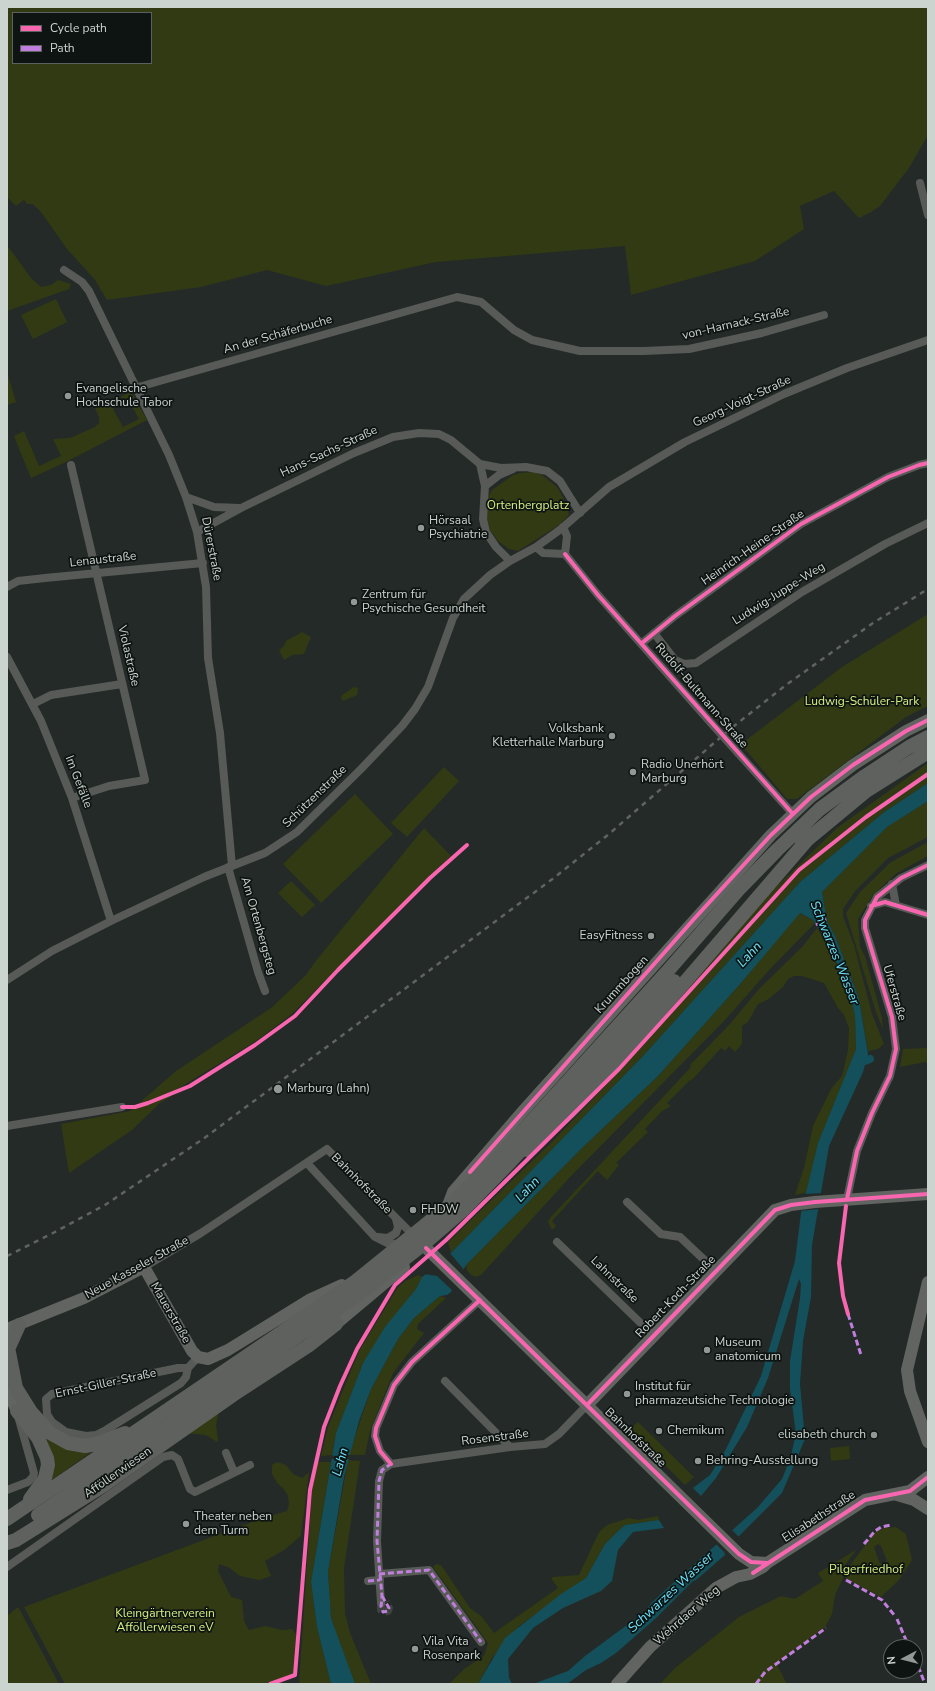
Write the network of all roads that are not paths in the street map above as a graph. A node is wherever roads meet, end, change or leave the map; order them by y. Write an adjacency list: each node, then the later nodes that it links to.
1 (920, 183): 2 (street)
2 (928, 215)
3 (64, 270): 7 (street, Dürerstraße)
4 (428, 305): 5 (street, von-Harnack-Straße); 7 (street, An der Schäferbuche)
5 (824, 315)
6 (928, 340): 15 (street, Georg-Voigt-Straße)
7 (135, 388): 13 (street, Dürerstraße)
8 (928, 463): 25 (street, Heinrich-Heine-Straße)
9 (480, 464): 11 (street); 12 (street); 14 (street, Hans-Sachs-Straße)
10 (70, 465): 23 (street, Violastraße)
11 (515, 468): 12 (street); 15 (street)
12 (485, 486): 21 (street)
13 (186, 497): 14 (street, Hans-Sachs-Straße); 18 (street, Dürerstraße)
14 (241, 508): 18 (street, Hans-Sachs-Straße)
15 (580, 513): 17 (street)
16 (928, 523): 25 (street, Ludwig-Juppe-Weg)
17 (563, 527): 19 (street); 20 (street)
18 (197, 532): 22 (street, Dürerstraße)
19 (536, 547): 20 (street); 21 (street)
20 (565, 554): 26 (street, Rudolf-Bultmann-Straße)
21 (510, 561): 36 (street, Schützenstraße)
22 (203, 563): 23 (street, Lenaustraße); 36 (street, Dürerstraße)
23 (96, 572): 24 (street, Lenaustraße); 28 (street, Violastraße)
24 (7, 587)
25 (654, 633): 26 (street, Heinrich-Heine-Straße)
26 (642, 643): 34 (street, Rudolf-Bultmann-Straße, bridge)
27 (7, 657): 29 (street, Im Gefälle)
28 (122, 684): 29 (street); 33 (street, Violastraße)
29 (33, 704): 33 (street, Im Gefälle)
30 (928, 720): 34 (main road, Krummbogen)
31 (928, 737): 43 (highway)
32 (928, 752): 43 (highway)
33 (72, 798): 41 (street, Im Gefälle)
34 (792, 814): 48 (main road, Krummbogen)
35 (928, 865): 37 (street, Uferstraße)
36 (230, 866): 41 (street, Schützenstraße); 44 (street, Am Ortenbergsteg)
37 (892, 884): 38 (street); 39 (street, Uferstraße)
38 (896, 905): 39 (street); 40 (street)
39 (871, 906): 51 (street, Uferstraße)
40 (928, 915)
41 (111, 921): 42 (street, Schützenstraße)
42 (7, 980)
43 (674, 980): 53 (highway); 74 (highway, bridge)
44 (265, 991)
45 (122, 1107): 46 (street)
46 (7, 1126)
47 (307, 1163): 49 (street, Bahnhofstraße); 54 (street, Bahnhofstraße); 55 (street, Bahnhofstraße)
48 (470, 1172): 53 (main road, Krummbogen); 58 (main road, Krummbogen)
49 (280, 1181): 59 (street, Neue Kasseler Straße)
50 (928, 1194): 51 (main road)
51 (847, 1199): 60 (main road, Robert-Koch-Straße)
52 (627, 1202): 60 (street)
53 (455, 1212): 58 (main road, Krummbogen)
54 (396, 1218): 55 (street, Bahnhofstraße); 58 (street, Bahnhofstraße)
55 (376, 1237): 57 (street, Bahnhofstraße)
56 (557, 1242): 66 (street, Lahnstraße)
57 (398, 1244): 58 (main road); 63 (main road)
58 (424, 1247): 62 (main road, Bahnhofstraße); 64 (main road)
59 (144, 1267): 65 (main road, Neue Kasseler Straße); 68 (main road, Mauerstraße)
60 (715, 1270): 66 (main road, Robert-Koch-Straße)
61 (928, 1282): 75 (main road)
62 (477, 1297): 72 (main road, Bahnhofstraße); 78 (street)
63 (284, 1315): 64 (main road); 68 (main road)
64 (336, 1324): 87 (highway)
65 (13, 1327): 67 (highway)
66 (653, 1335): 72 (main road, Robert-Koch-Straße)
67 (8, 1344): 74 (highway)
68 (198, 1357): 69 (street, Ernst-Giller-Straße)
69 (188, 1368): 69 (street, Ernst-Giller-Straße)
70 (445, 1381): 76 (street)
71 (7, 1390): 73 (main road)
72 (586, 1405): 76 (street, Rosenstraße); 88 (main road, Bahnhofstraße)
73 (17, 1411): 82 (street); 85 (highway)
74 (155, 1425): 85 (highway); 86 (highway)
75 (928, 1442)
76 (510, 1447): 78 (street, Rosenstraße)
77 (226, 1453): 80 (street)
78 (391, 1464): 92 (street)
79 (250, 1465): 80 (street, Afföllerwiesen)
80 (234, 1472): 90 (street, Afföllerwiesen)
81 (928, 1477): 83 (main road, Elisabethstraße)
82 (7, 1490)
83 (896, 1495): 84 (main road); 89 (main road, Elisabethstraße)
84 (928, 1509)
85 (12, 1516)
86 (7, 1537)
87 (7, 1543)
88 (742, 1557): 89 (main road, Bahnhofstraße); 91 (main road)
89 (767, 1562): 91 (main road, Wehrdaer Weg)
90 (7, 1567)
91 (740, 1576): 96 (main road, Wehrdaer Weg)
92 (380, 1577): 93 (street); 94 (street); 95 (street)
93 (368, 1581)
94 (383, 1600)
95 (481, 1642)
96 (617, 1684)

